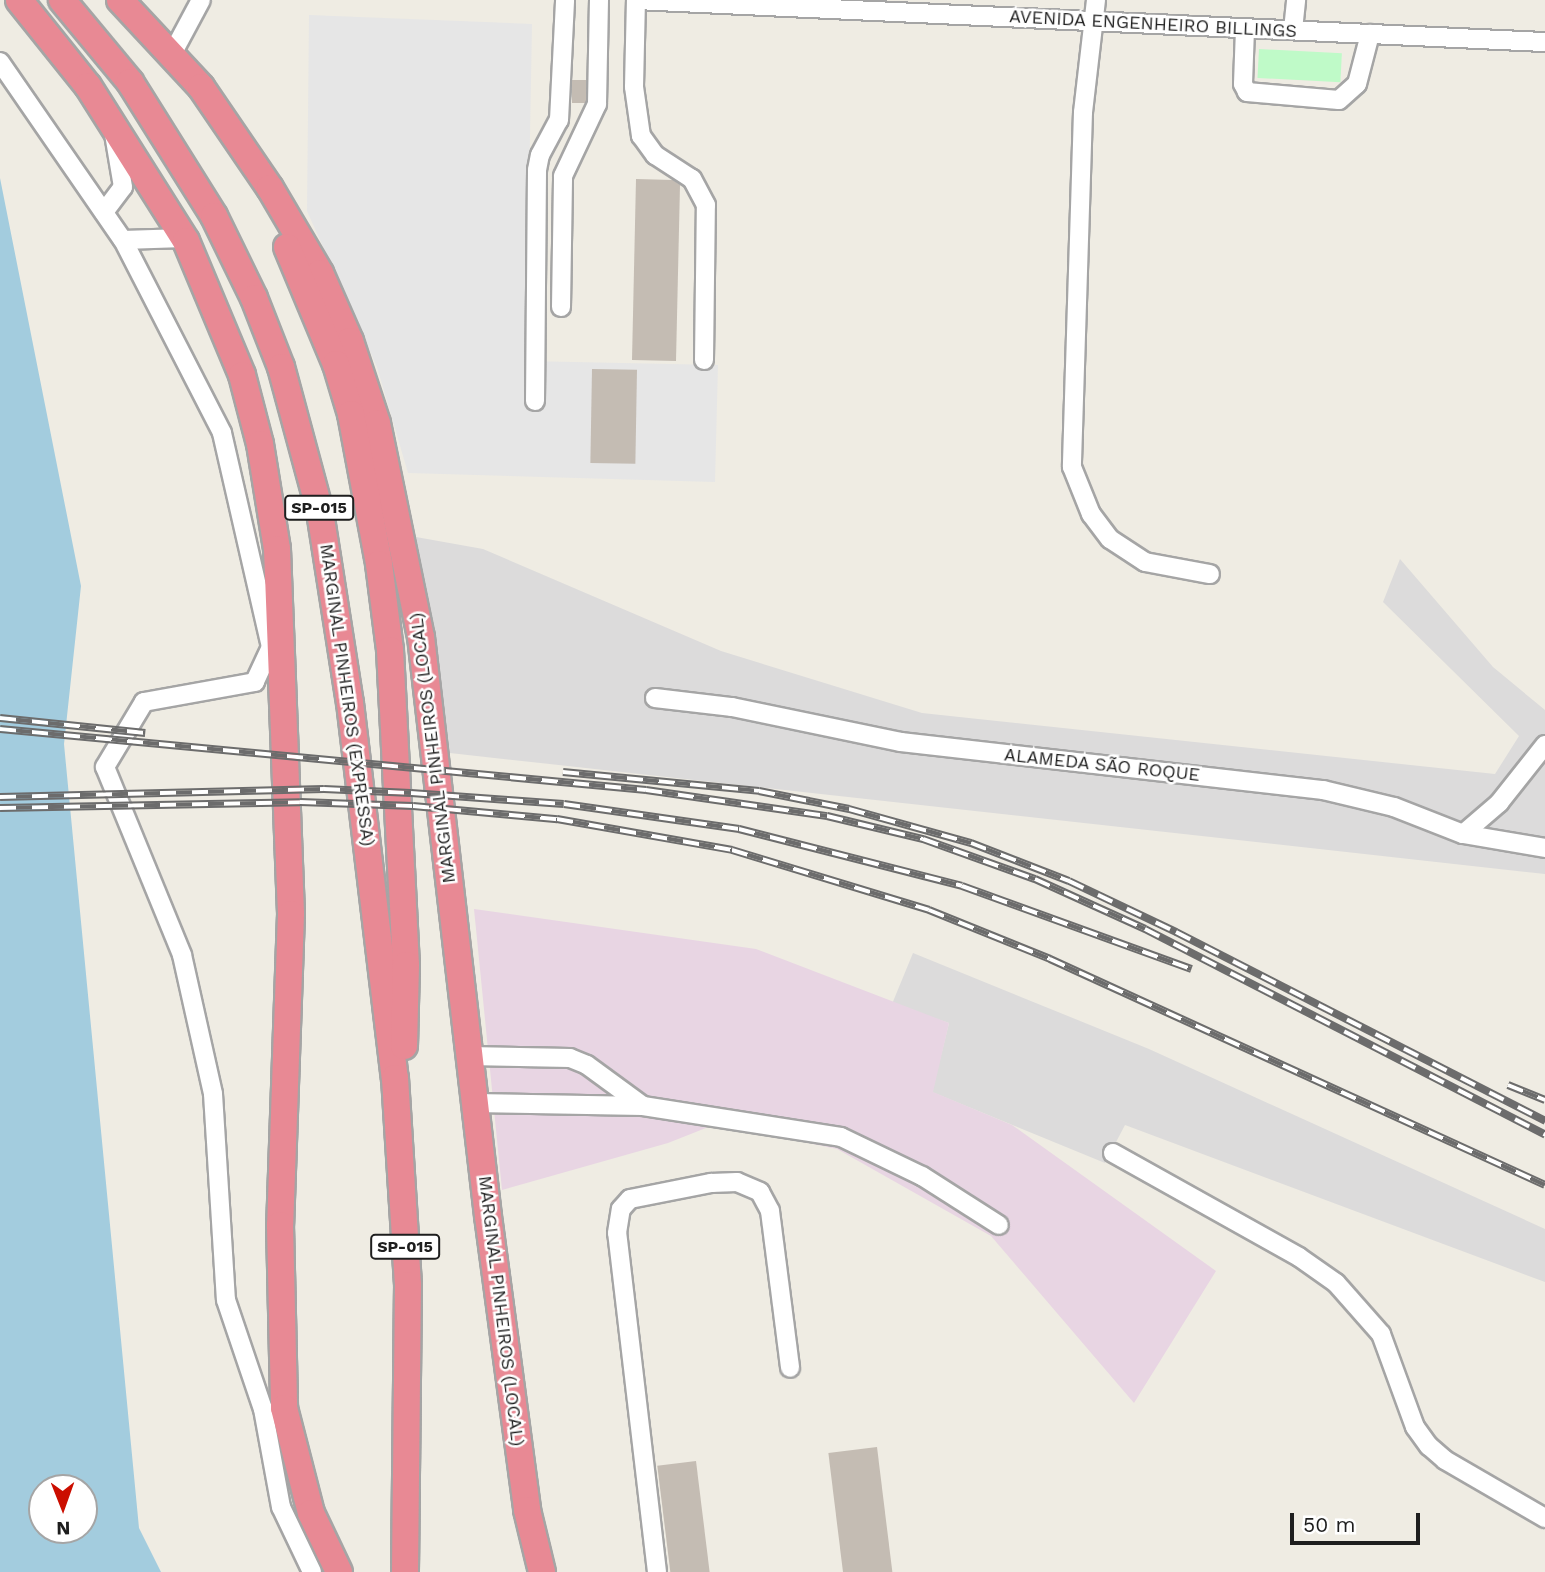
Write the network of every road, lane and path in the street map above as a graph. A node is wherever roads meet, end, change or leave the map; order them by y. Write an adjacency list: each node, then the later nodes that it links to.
1 (19, 0): 18 (highway)
2 (62, 0): 32 (highway, MARGINAL PINHEIROS (EXPRESSA) / SP-015)
3 (120, 0): 16 (highway, MARGINAL PINHEIROS (LOCAL))
4 (201, 0): 16 (street)
5 (565, 0): 25 (street)
6 (599, 0): 23 (street)
7 (636, 0): 10 (street, AVENIDA ENGENHEIRO BILLINGS); 24 (street)
8 (1096, 0): 11 (street)
9 (1296, 0): 13 (street)
10 (744, 2): 11 (street, AVENIDA ENGENHEIRO BILLINGS)
11 (1096, 21): 12 (street, AVENIDA ENGENHEIRO BILLINGS); 26 (street)
12 (1245, 29): 13 (street, AVENIDA ENGENHEIRO BILLINGS); 14 (street)
13 (1293, 30): 14 (street, AVENIDA ENGENHEIRO BILLINGS)
14 (1370, 34): 15 (street, AVENIDA ENGENHEIRO BILLINGS)
15 (1545, 42)
16 (172, 54): 19 (highway, MARGINAL PINHEIROS (LOCAL))
17 (0, 62): 20 (street)
18 (113, 124): 20 (street); 21 (highway)
19 (270, 188): 31 (highway, MARGINAL PINHEIROS (LOCAL)); 32 (highway)
20 (104, 212): 22 (street)
21 (184, 238): 22 (street); 40 (highway)
22 (123, 240): 39 (street)
23 (561, 307)
24 (704, 360)
25 (535, 401)
26 (1210, 575)
27 (655, 698): 29 (street, ALAMEDA SÃO ROQUE)
28 (1545, 745): 29 (street)
29 (1463, 834): 30 (street, ALAMEDA SÃO ROQUE)
30 (1545, 848)
31 (469, 1056): 33 (highway, MARGINAL PINHEIROS (LOCAL)); 34 (street)
32 (395, 1078): 41 (highway, MARGINAL PINHEIROS (EXPRESSA) / SP-015)
33 (475, 1102): 34 (street); 42 (highway, MARGINAL PINHEIROS (LOCAL))
34 (643, 1106): 36 (street)
35 (1113, 1153): 38 (street)
36 (999, 1225)
37 (790, 1368): 43 (street)
38 (1545, 1518)
39 (312, 1572)
40 (339, 1572)
41 (405, 1572)
42 (542, 1572)
43 (657, 1572)

